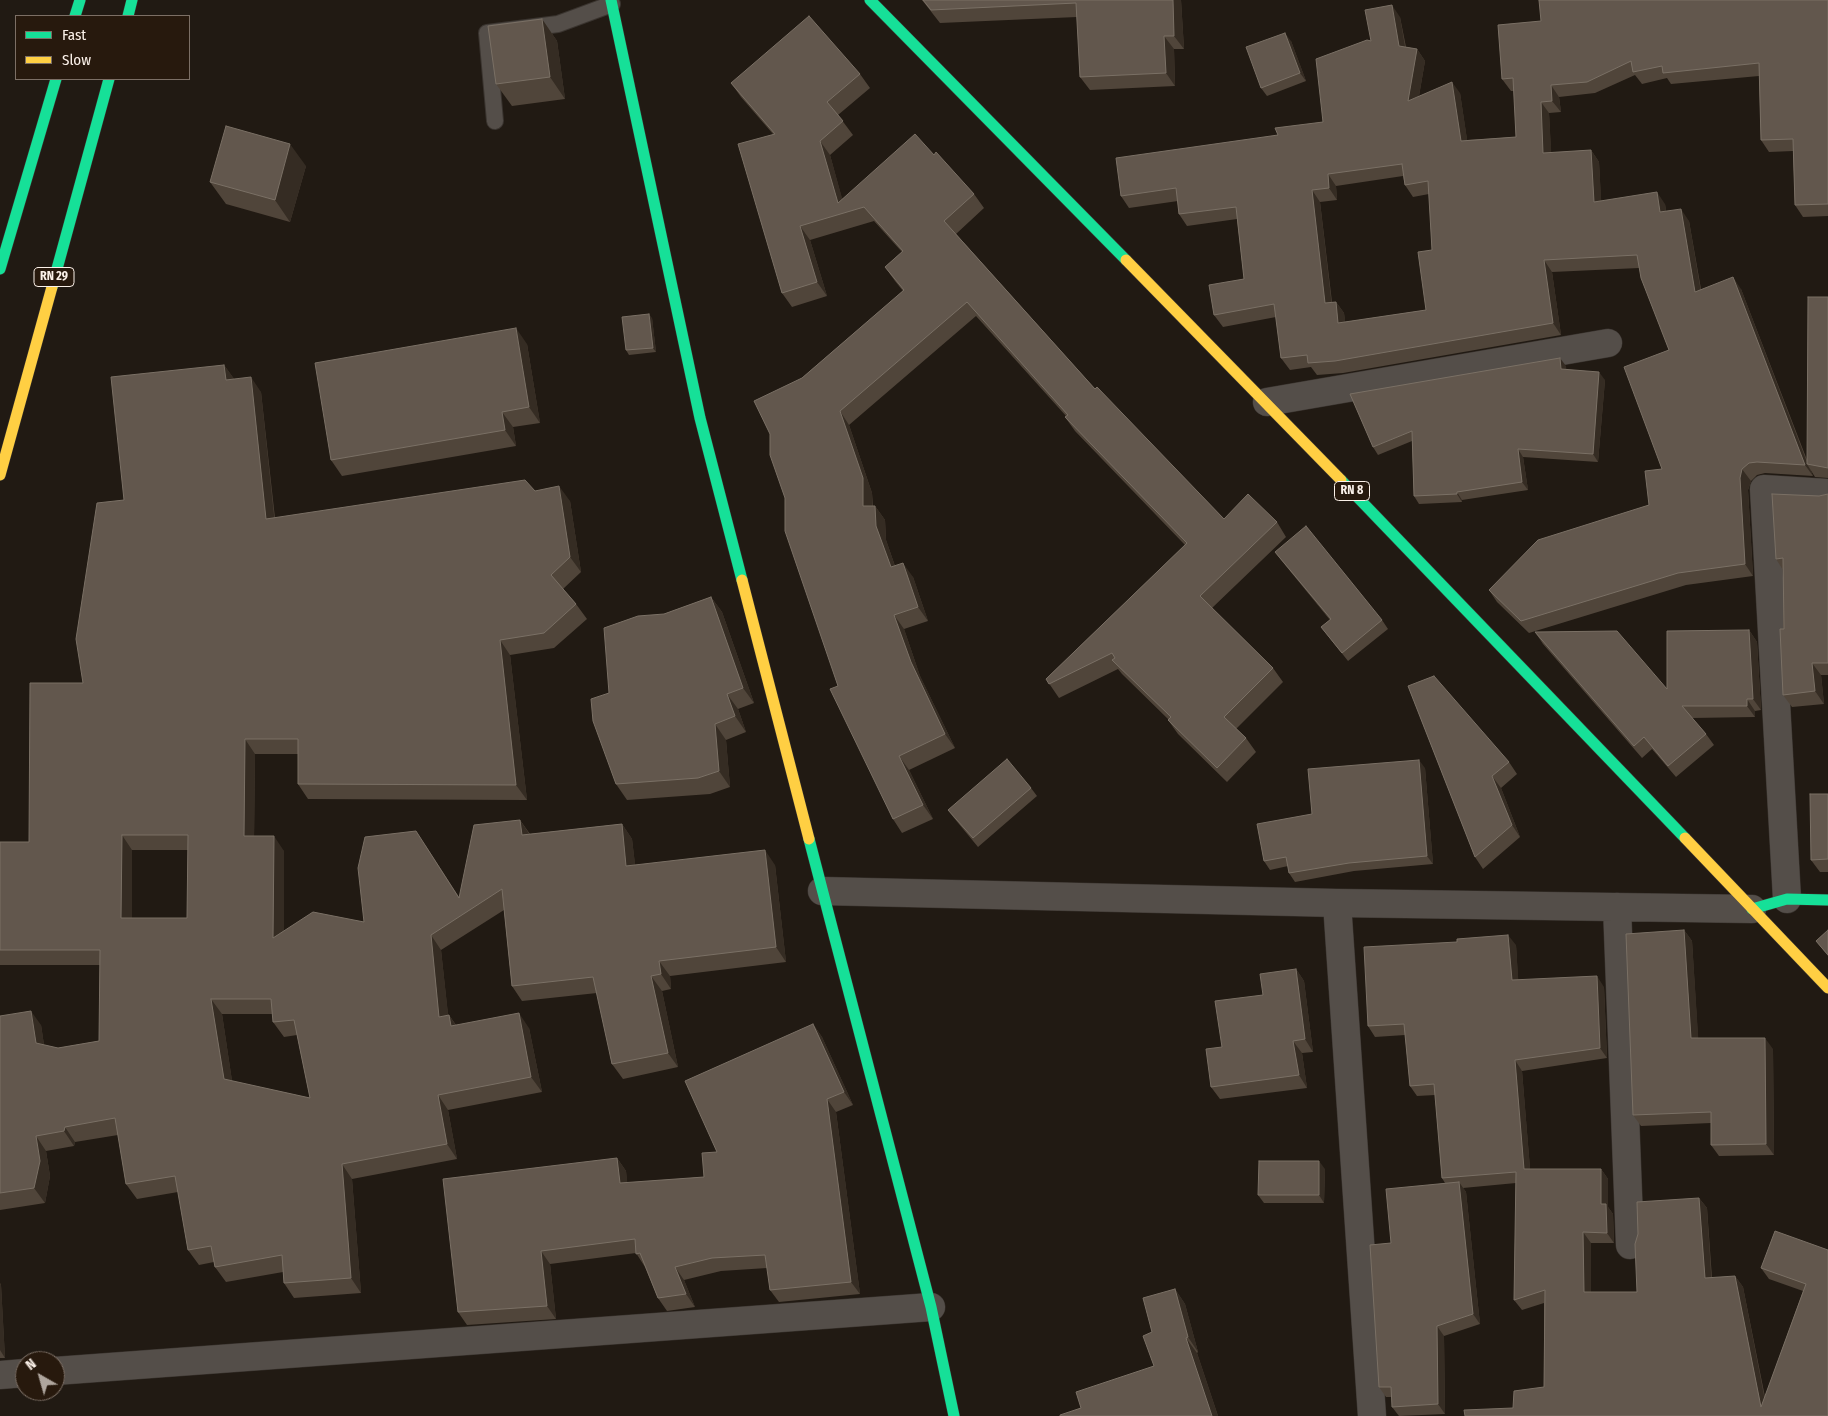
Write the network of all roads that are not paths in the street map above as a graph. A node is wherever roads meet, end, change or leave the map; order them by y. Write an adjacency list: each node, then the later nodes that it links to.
1 (80, 0): 5 (main road)
2 (132, 0): 6 (main road)
3 (870, 0): 12 (main road, RN 8)
4 (611, 2): 9 (lane); 15 (main road)
5 (75, 15)
6 (128, 15)
7 (56, 80): 10 (main road)
8 (109, 80): 13 (main road, RN 29)
9 (495, 121)
10 (0, 270)
11 (1608, 343): 12 (street)
12 (1267, 402): 20 (main road, RN 8)
13 (0, 475)
14 (1828, 493): 16 (street)
15 (822, 891): 18 (street); 23 (main road)
16 (1787, 899): 17 (main road); 20 (main road)
17 (1828, 900)
18 (1336, 903): 19 (street); 28 (street)
19 (1617, 907): 20 (street); 22 (street)
20 (1752, 909): 21 (main road, RN 8)
21 (1828, 988)
22 (1630, 1245)
23 (931, 1307): 24 (street); 27 (main road)
24 (65, 1370)
25 (15, 1374): 26 (street)
26 (0, 1375)
27 (954, 1416)
28 (1372, 1416)

